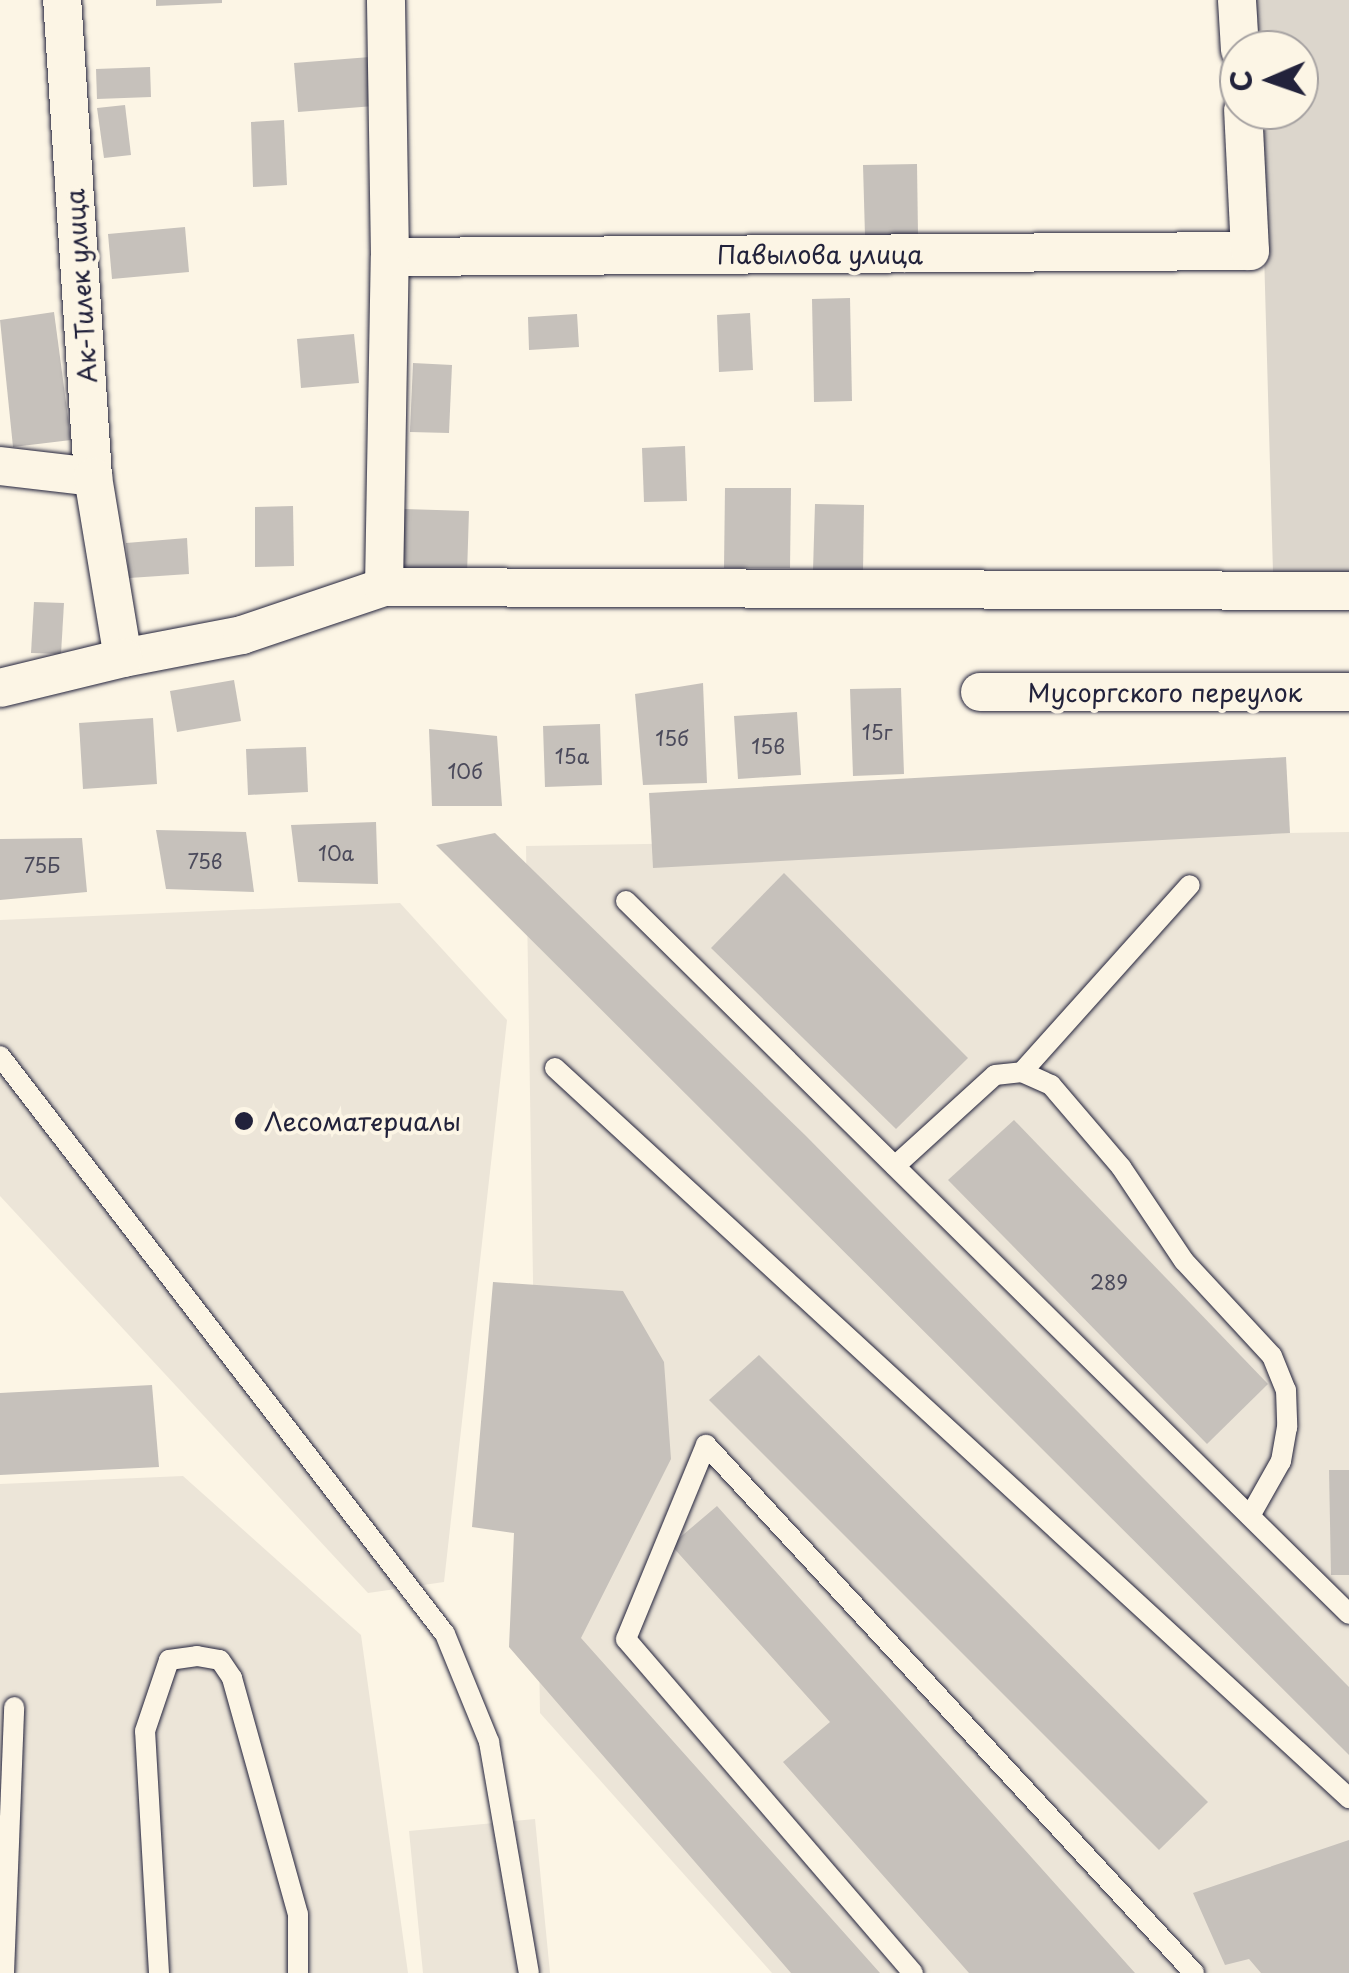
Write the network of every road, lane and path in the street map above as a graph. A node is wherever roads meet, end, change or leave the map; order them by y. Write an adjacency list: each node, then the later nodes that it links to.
1 (62, 0): 8 (street, Ак-Тилек улица)
2 (386, 0): 6 (street)
3 (1237, 0): 4 (street)
4 (1239, 30)
5 (1244, 130): 6 (street, Павылова улица)
6 (390, 257): 9 (street)
7 (0, 466): 8 (street)
8 (94, 477): 11 (street, Ак-Тилек улица)
9 (384, 586): 10 (street); 11 (street)
10 (1349, 591)
11 (123, 658): 12 (street)
12 (0, 688)
13 (980, 692): 14 (street, Мусоргского переулок)
14 (1349, 692)
15 (1190, 886): 19 (lane)
16 (626, 901): 20 (lane)
17 (0, 1056): 28 (lane)
18 (554, 1068): 24 (lane)
19 (1022, 1072): 20 (lane); 21 (lane)
20 (894, 1166): 21 (lane)
21 (1250, 1516): 22 (lane)
22 (1349, 1614)
23 (14, 1706): 25 (lane)
24 (1349, 1798)
25 (4, 1973)
26 (159, 1973): 27 (lane)
27 (298, 1973)
28 (529, 1973)
29 (914, 1973): 30 (lane)
30 (1194, 1973)

